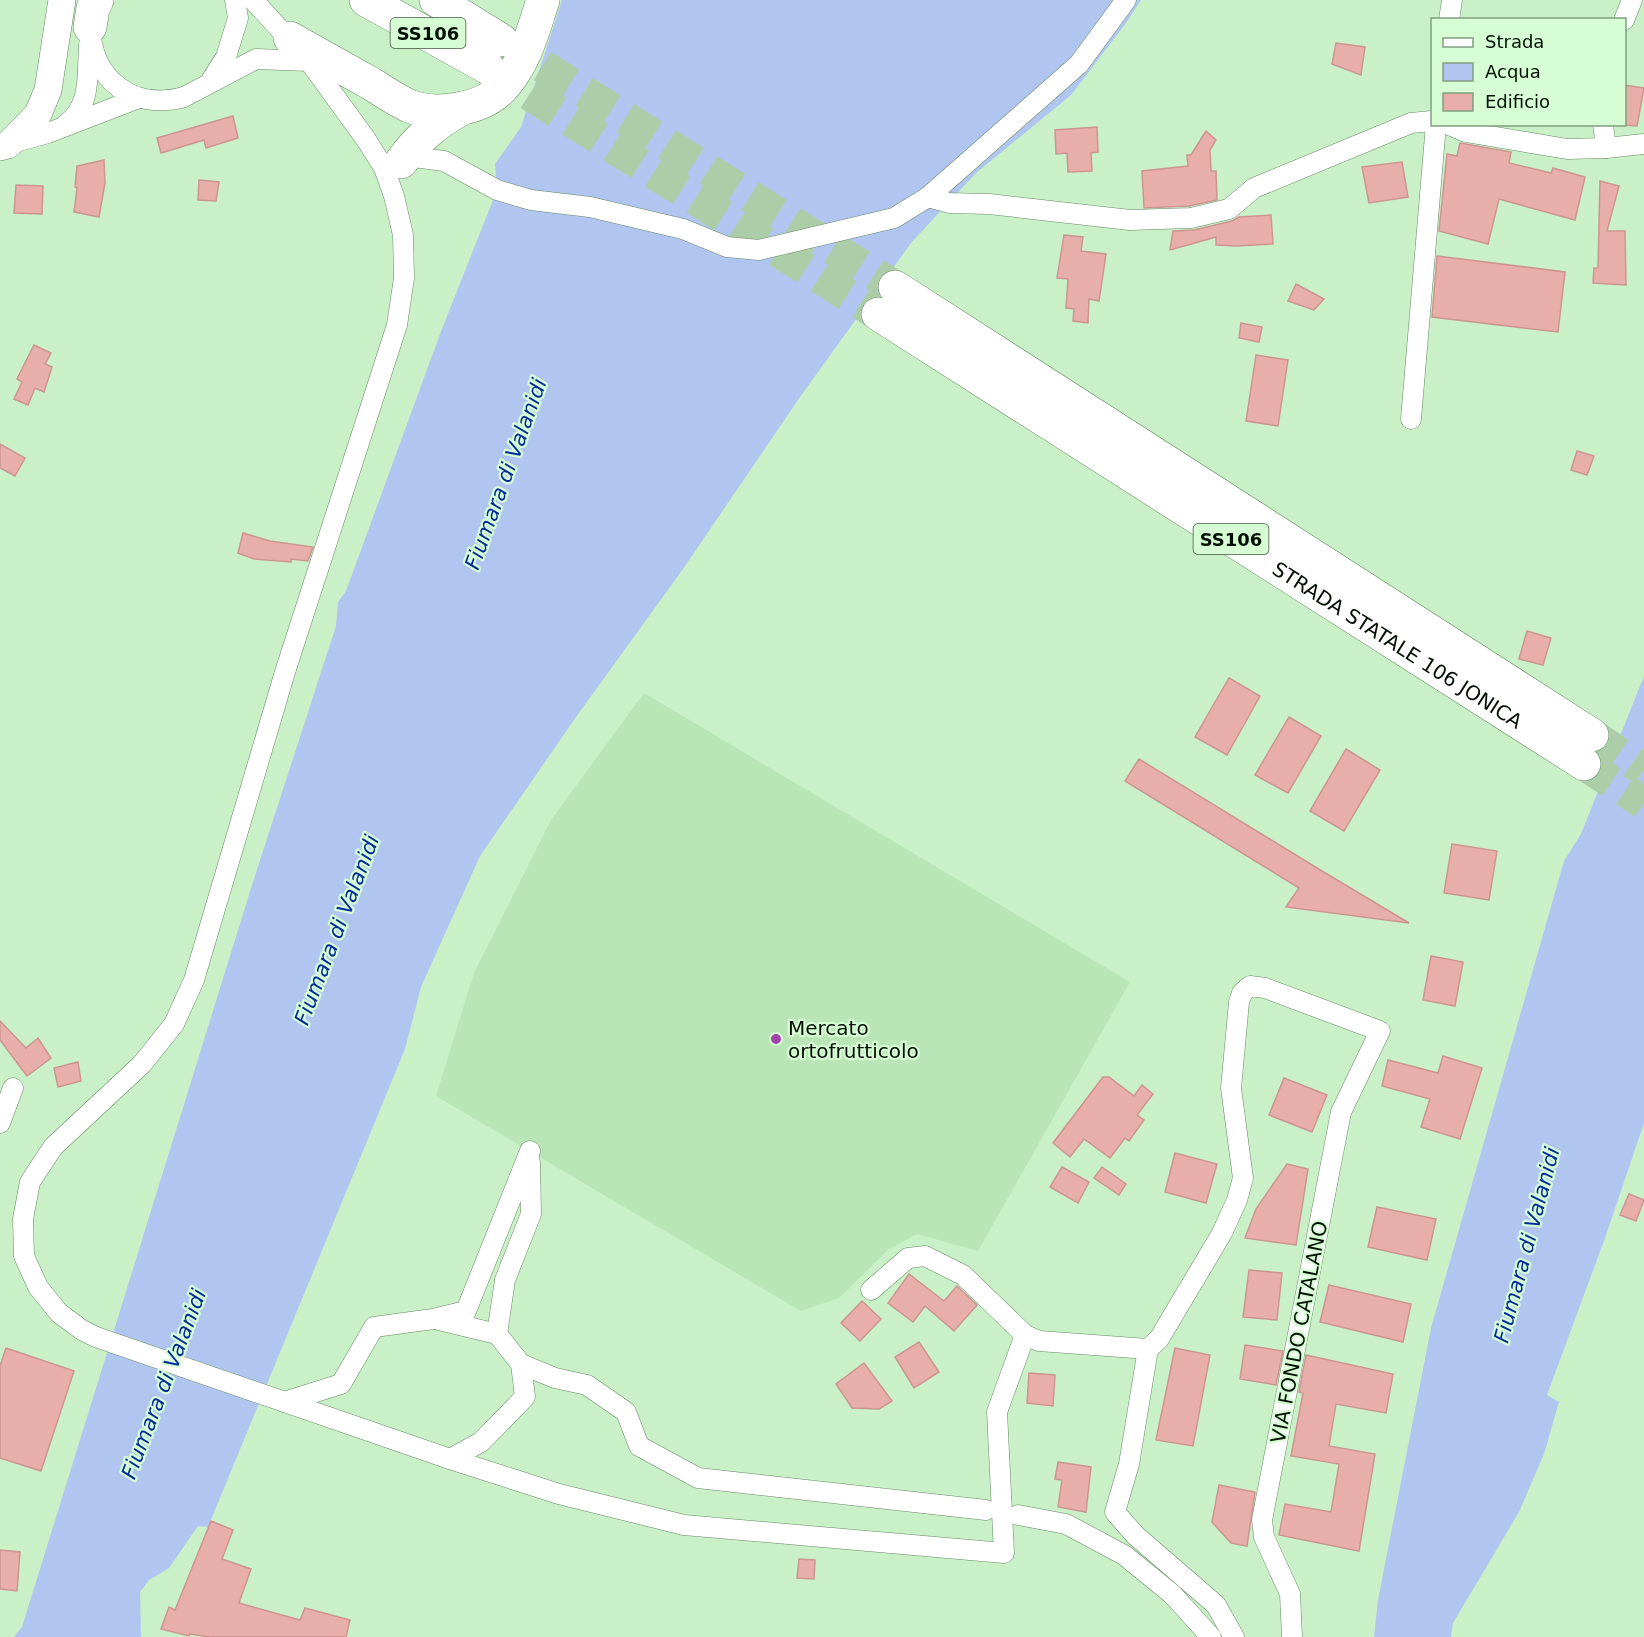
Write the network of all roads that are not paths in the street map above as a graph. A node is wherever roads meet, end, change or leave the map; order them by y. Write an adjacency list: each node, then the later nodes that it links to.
1 (49, 0): 17 (street)
2 (62, 0): 17 (street)
3 (235, 0): 18 (street)
4 (253, 0): 16 (street)
5 (354, 0): 15 (highway)
6 (366, 0): 15 (highway, SS106)
7 (543, 0): 20 (highway)
8 (1126, 0): 30 (street)
9 (1452, 0): 13 (street)
10 (1632, 0): 14 (street)
11 (440, 2): 15 (highway, SS106)
12 (93, 14): 19 (street); 25 (street)
13 (1449, 18)
14 (1625, 18)
15 (437, 38)
16 (300, 50): 18 (street); 20 (highway); 29 (street)
17 (54, 54): 27 (street)
18 (206, 85): 19 (street)
19 (139, 98): 25 (street)
20 (463, 108): 29 (highway)
21 (1431, 121): 30 (street)
22 (1436, 126): 32 (street)
23 (1452, 126): 28 (street)
24 (1604, 126): 28 (street)
25 (48, 134): 27 (street)
26 (1644, 144): 28 (street)
27 (4, 146)
28 (1606, 148)
29 (392, 165): 30 (street); 42 (street)
30 (928, 197)
31 (887, 301): 33 (highway, STRADA STATALE 106 JONICA / SS106)
32 (1411, 419)
33 (1588, 750)
34 (13, 1088): 35 (street)
35 (0, 1123)
36 (871, 1290): 39 (street)
37 (433, 1319): 38 (street); 38 (street); 42 (street)
38 (497, 1334): 41 (street)
39 (1025, 1335): 40 (street); 43 (street)
40 (1148, 1349): 47 (street); 48 (street, VIA FONDO CATALANO)
41 (521, 1364): 43 (street); 44 (street)
42 (284, 1402): 43 (street)
43 (450, 1458)
44 (986, 1510)
45 (1018, 1515): 46 (street)
46 (1211, 1637)
47 (1234, 1637)
48 (1292, 1637)

